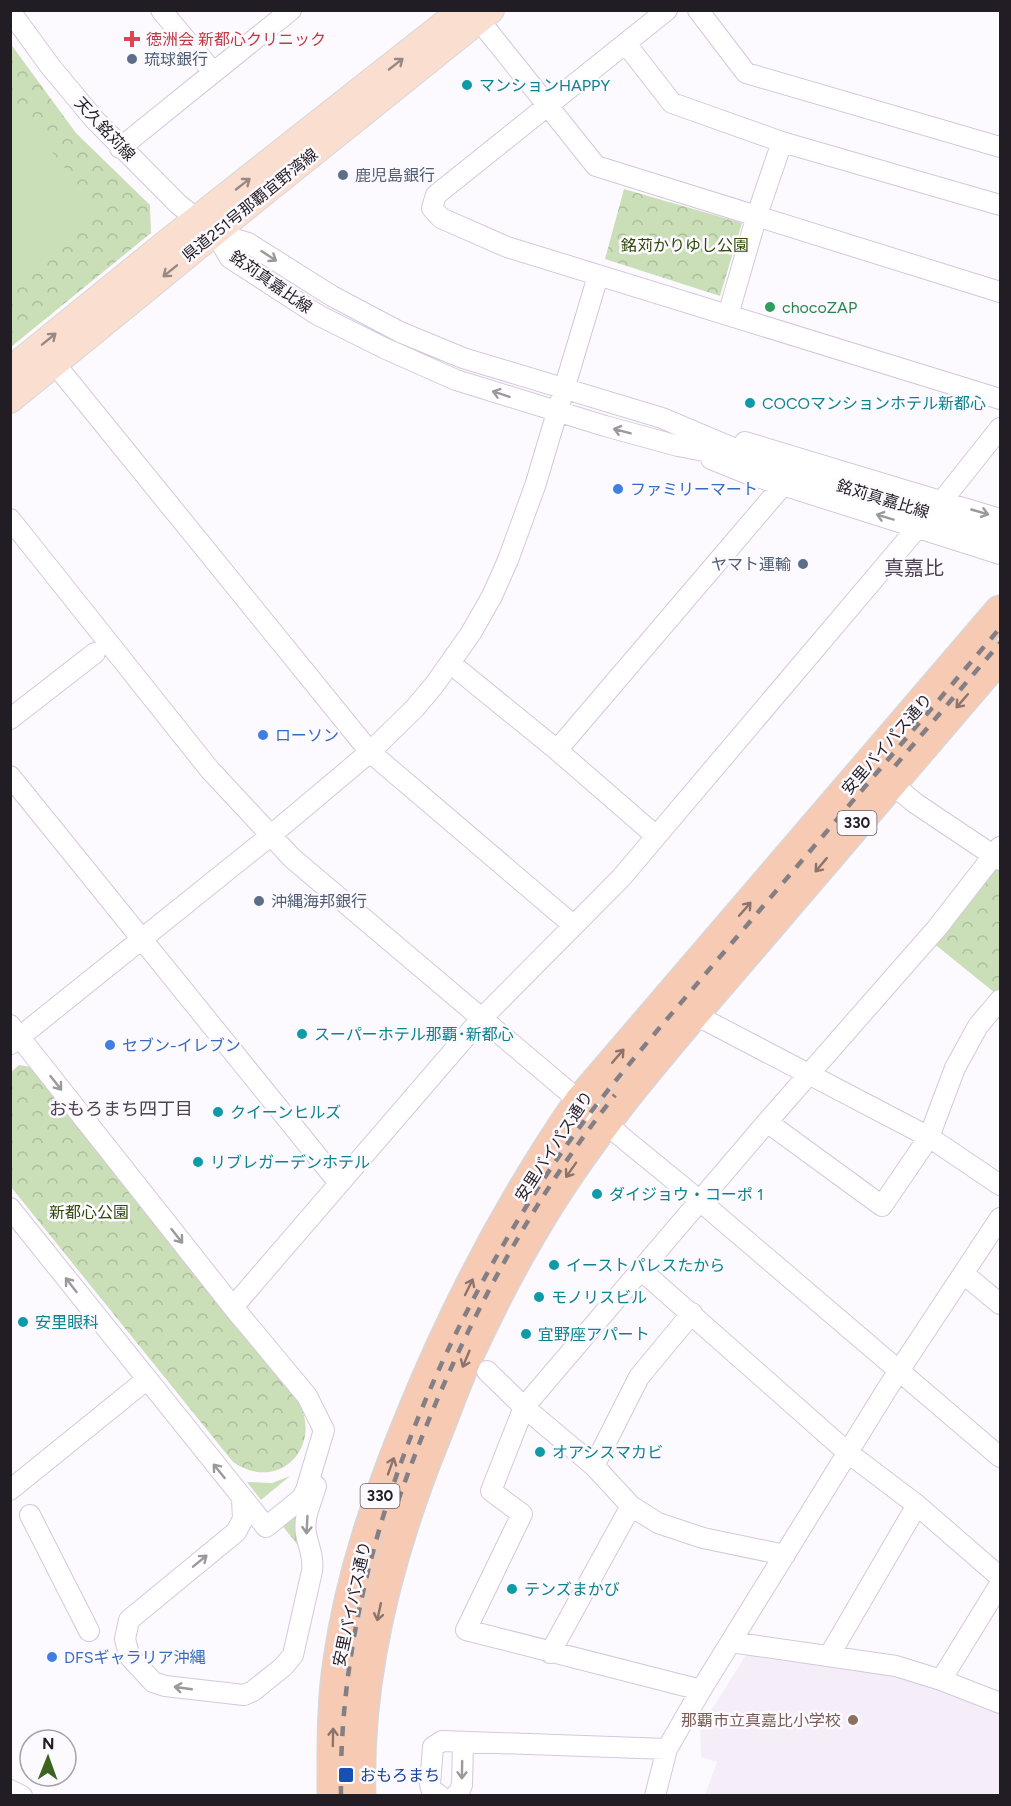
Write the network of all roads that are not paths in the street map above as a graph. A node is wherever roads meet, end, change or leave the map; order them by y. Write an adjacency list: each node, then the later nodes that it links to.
1 (161, 10): 8 (street)
2 (291, 10): 8 (street)
3 (667, 10): 7 (street)
4 (698, 10): 11 (street)
5 (10, 11): 12 (street, 天久銘苅線)
6 (478, 14): 9 (street); 15 (main road, 県道251号那覇宜野湾線)
7 (626, 44): 9 (street); 10 (street)
8 (213, 72): 12 (street)
9 (548, 105): 14 (street); 16 (street)
10 (782, 142): 13 (street); 14 (street)
11 (1000, 147)
12 (120, 148): 15 (street, 天久銘苅線)
13 (1000, 205)
14 (757, 215): 17 (street); 18 (street)
15 (206, 227): 19 (main road, 県道251号那覇宜野湾線, one-way to 19); 20 (main road, 県道251号那覇宜野湾線, one-way to 15); 21 (street, 銘苅真嘉比線, one-way to 21); 24 (street, 銘苅真嘉比線, one-way to 15)
16 (598, 276): 18 (street); 21 (street)
17 (1000, 292)
18 (728, 315): 22 (street)
19 (55, 364): 23 (main road, 県道251号那覇宜野湾線); 42 (street)
20 (10, 370)
21 (564, 390): 24 (street); 25 (street, 銘苅真嘉比線)
22 (1000, 399)
23 (10, 400)
24 (557, 412): 27 (street, 銘苅真嘉比線, one-way to 24); 39 (street)
25 (662, 418): 28 (street, 銘苅真嘉比線); 30 (street)
26 (1000, 428): 30 (street)
27 (678, 446): 28 (street, 銘苅真嘉比線); 29 (street)
28 (766, 462): 34 (street, 銘苅真嘉比線)
29 (783, 485): 33 (street, one-way to 29); 41 (street)
30 (942, 501): 32 (street, one-way to 32)
31 (10, 519): 45 (street)
32 (1000, 519)
33 (918, 527): 35 (street); 46 (street)
34 (1000, 535)
35 (1000, 554)
36 (1000, 611): 55 (highway, 安里バイパス通り / 330, one-way to 36)
37 (95, 653): 40 (street)
38 (1000, 656): 44 (highway, 安里バイパス通り / 330, one-way to 44)
39 (450, 663): 41 (street); 42 (street)
40 (10, 719)
41 (557, 750): 46 (street)
42 (370, 752): 45 (street); 48 (street)
43 (10, 776): 49 (street)
44 (891, 783): 47 (street); 51 (highway, 安里バイパス通り / 330, one-way to 51)
45 (270, 836): 49 (street); 52 (street)
46 (656, 837): 48 (street)
47 (998, 854): 54 (street)
48 (573, 925): 52 (street)
49 (141, 939): 53 (street); 59 (street)
50 (1000, 1000): 58 (street)
51 (693, 1016): 54 (street); 57 (highway, 安里バイパス通り / 330)
52 (481, 1019): 55 (street); 59 (street)
53 (14, 1035): 67 (street, one-way to 67)
54 (809, 1075): 56 (street); 58 (street)
55 (580, 1101): 57 (street); 96 (highway, 安里バイパス通り / 330, one-way to 55)
56 (767, 1122): 58 (street); 61 (street)
57 (605, 1123): 61 (street); 97 (highway, 安里バイパス通り / 330, one-way to 97)
58 (929, 1137): 60 (street)
59 (339, 1183): 67 (street)
60 (1000, 1185)
61 (700, 1201): 64 (street); 70 (street)
62 (10, 1208): 71 (street, one-way to 62)
63 (1000, 1218): 65 (street)
64 (641, 1270): 68 (street); 73 (street)
65 (964, 1274): 66 (street); 70 (street)
66 (1000, 1304)
67 (233, 1307): 72 (street)
68 (692, 1313): 74 (street); 76 (street)
69 (487, 1371): 73 (street)
70 (898, 1371): 74 (street); 75 (street)
71 (146, 1380): 77 (street); 78 (street, one-way to 71)
72 (307, 1396): 78 (street); 78 (street, one-way to 78)
73 (524, 1407): 76 (street); 87 (street)
74 (847, 1452): 79 (street); 82 (street)
75 (1000, 1457)
76 (594, 1467): 80 (street)
77 (10, 1490)
78 (242, 1499)
79 (917, 1505): 83 (street); 88 (street)
80 (631, 1506): 82 (street); 87 (street)
81 (30, 1515): 85 (street)
82 (785, 1555): 86 (street)
83 (1000, 1577)
84 (1000, 1584): 89 (street)
85 (89, 1631)
86 (731, 1642): 88 (street); 90 (street)
87 (550, 1653): 90 (street)
88 (829, 1656): 89 (street)
89 (941, 1680): 91 (street)
90 (700, 1690): 93 (street)
91 (1000, 1703)
92 (463, 1742): 93 (street); 98 (street); 99 (street, one-way to 99)
93 (667, 1749): 100 (street)
94 (10, 1790): 95 (street)
95 (21, 1796)
96 (333, 1796)
97 (360, 1796)
98 (440, 1796)
99 (455, 1796)
100 (655, 1796)

